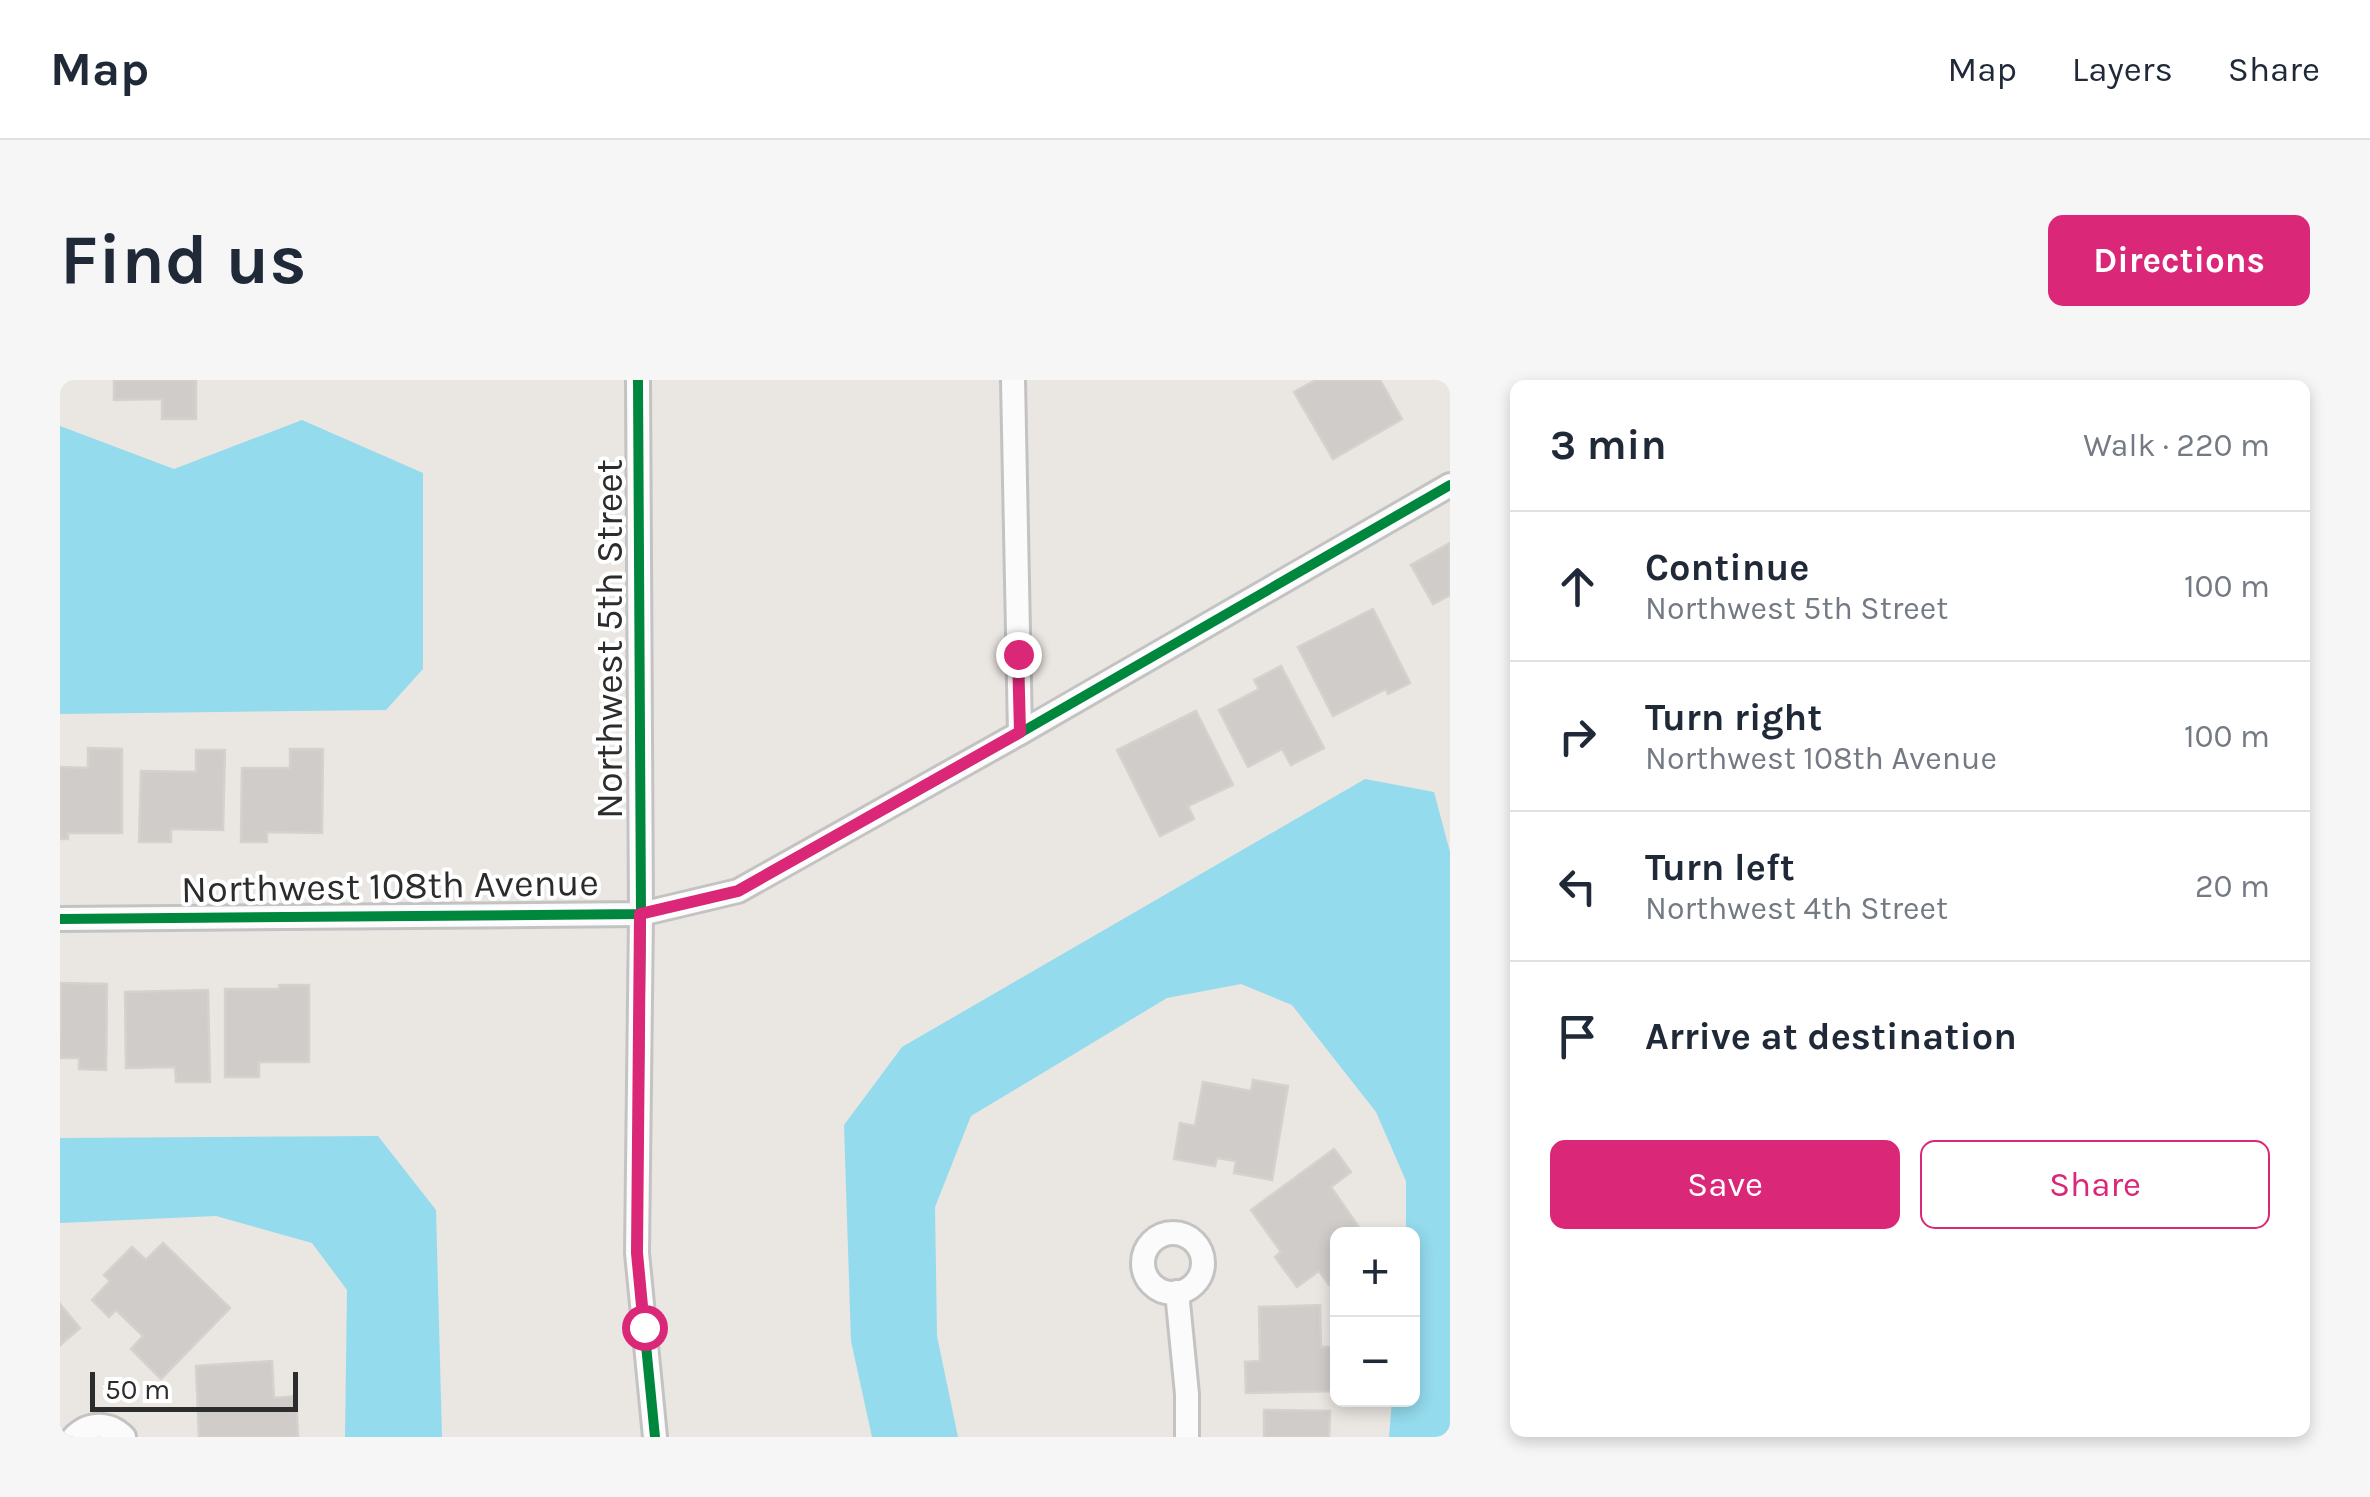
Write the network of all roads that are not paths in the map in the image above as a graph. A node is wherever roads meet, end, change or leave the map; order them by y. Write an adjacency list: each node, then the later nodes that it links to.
1 (638, 380): 5 (street, Northwest 5th Street)
2 (1014, 380): 4 (street)
3 (1450, 485): 4 (street, Northwest 108th Avenue)
4 (1020, 732): 5 (street, Northwest 108th Avenue)
5 (640, 914): 6 (street, Northwest 108th Avenue); 10 (street, Northwest 5th Street)
6 (60, 919)
7 (1177, 1292): 11 (street)
8 (74, 1437): 9 (street)
9 (124, 1437)
10 (656, 1437)
11 (1187, 1437)

